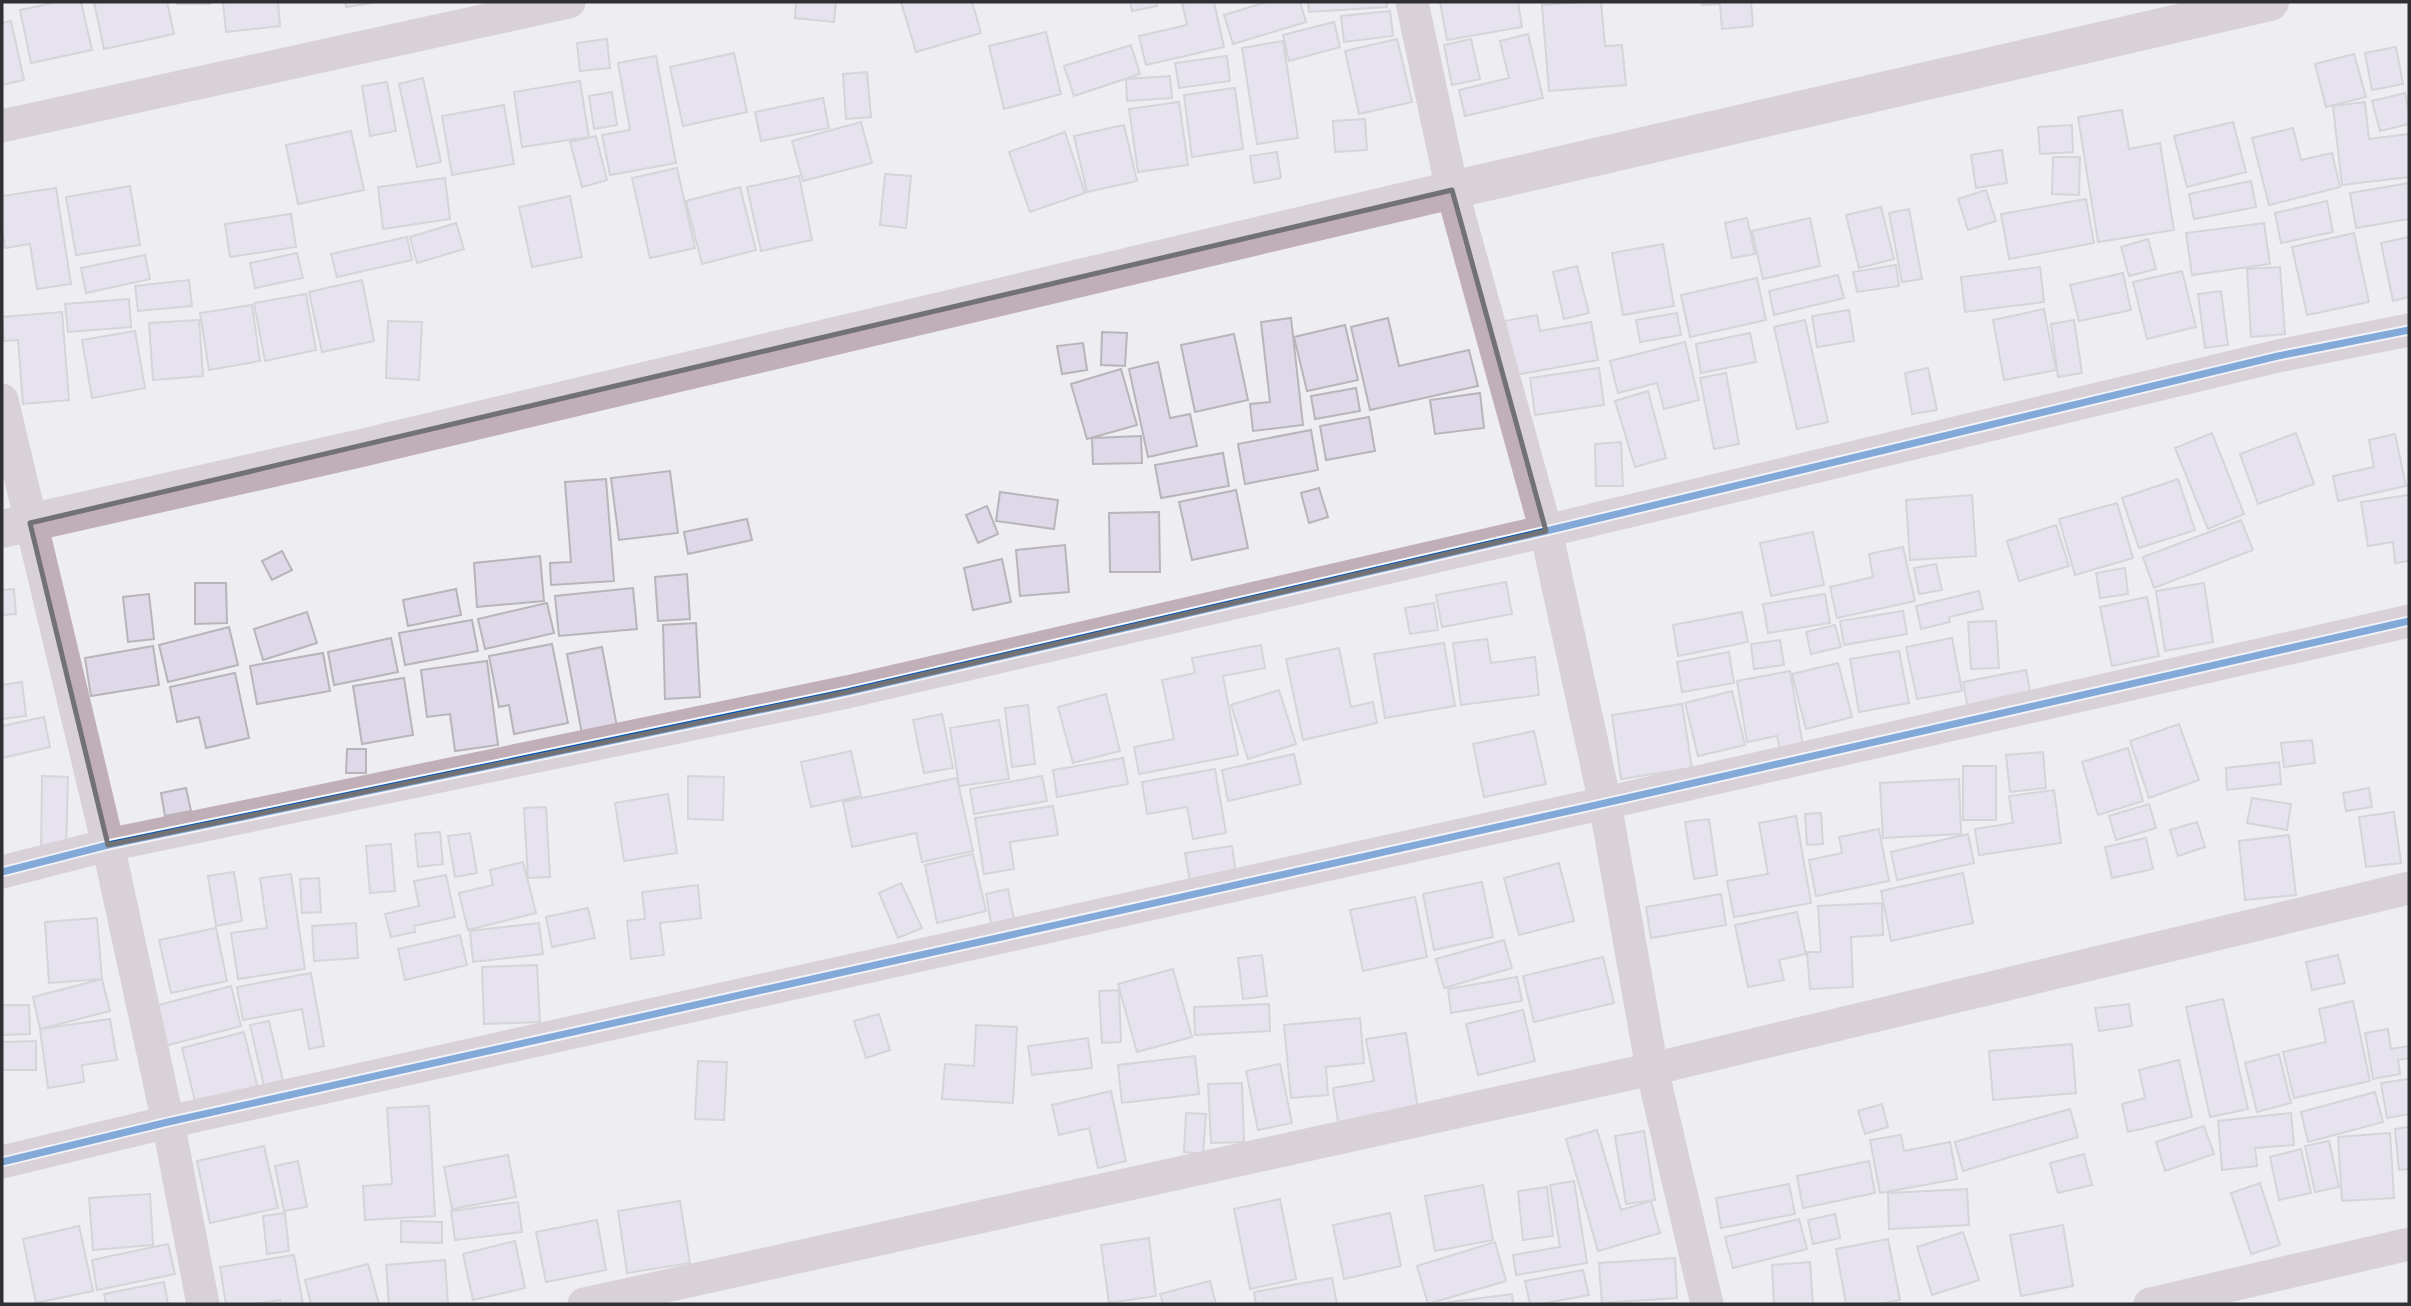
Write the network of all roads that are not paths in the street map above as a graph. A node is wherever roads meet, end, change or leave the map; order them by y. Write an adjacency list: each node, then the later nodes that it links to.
1 (569, 2): 4 (street)
2 (1412, 2): 5 (street)
3 (2270, 2): 5 (street)
4 (2, 126)
5 (1452, 190): 8 (street); 9 (street)
6 (2409, 330): 9 (street)
7 (2, 400): 8 (street)
8 (16, 526): 12 (street)
9 (1546, 531): 11 (street); 12 (street)
10 (2409, 621): 11 (street)
11 (1605, 803): 15 (street); 16 (street)
12 (108, 845): 13 (street); 16 (street)
13 (2, 872)
14 (2409, 888): 15 (street)
15 (1652, 1069): 20 (street); 21 (street)
16 (168, 1122): 17 (street); 19 (street)
17 (2, 1162)
18 (2409, 1244): 22 (street)
19 (203, 1304)
20 (584, 1304)
21 (1707, 1304)
22 (2150, 1304)

